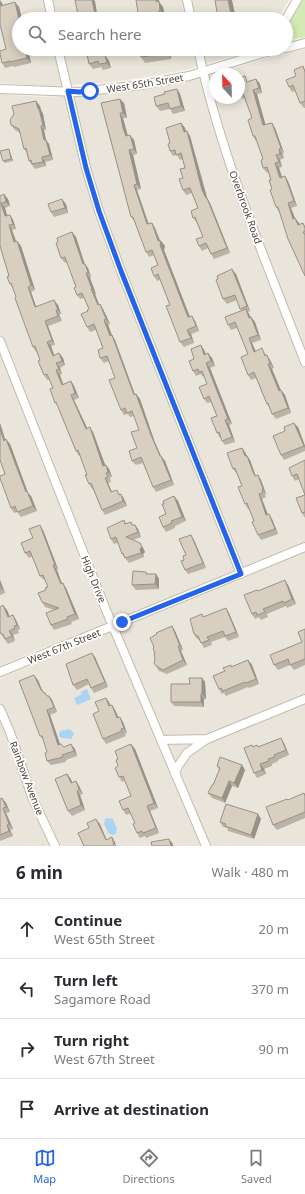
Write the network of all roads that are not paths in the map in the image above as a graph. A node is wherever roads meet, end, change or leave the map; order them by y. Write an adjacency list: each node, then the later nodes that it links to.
1 (48, 0): 4 (street)
2 (187, 0): 5 (street)
3 (297, 0): 6 (street)
4 (51, 12)
5 (190, 12)
6 (290, 12)
7 (305, 43): 8 (street)
8 (293, 46)
9 (60, 56): 14 (street)
10 (200, 56): 12 (street, Overbrook Road)
11 (250, 56): 12 (street, West 65th Street)
12 (203, 72): 14 (street, West 65th Street); 16 (street, Overbrook Road)
13 (0, 89): 14 (street, West 65th Street)
14 (68, 91): 18 (street)
15 (0, 340): 19 (street, High Drive)
16 (305, 362)
17 (305, 547): 18 (street, West 67th Street)
18 (241, 574): 19 (street, West 67th Street)
19 (114, 626): 20 (street, West 67th Street); 24 (street, High Drive)
20 (0, 672)
21 (305, 699): 23 (street)
22 (0, 710): 27 (street, Rainbow Avenue)
23 (207, 739): 24 (street); 25 (street)
24 (161, 740): 25 (street, High Drive)
25 (175, 774): 26 (street, High Drive)
26 (203, 844)
27 (55, 846)

